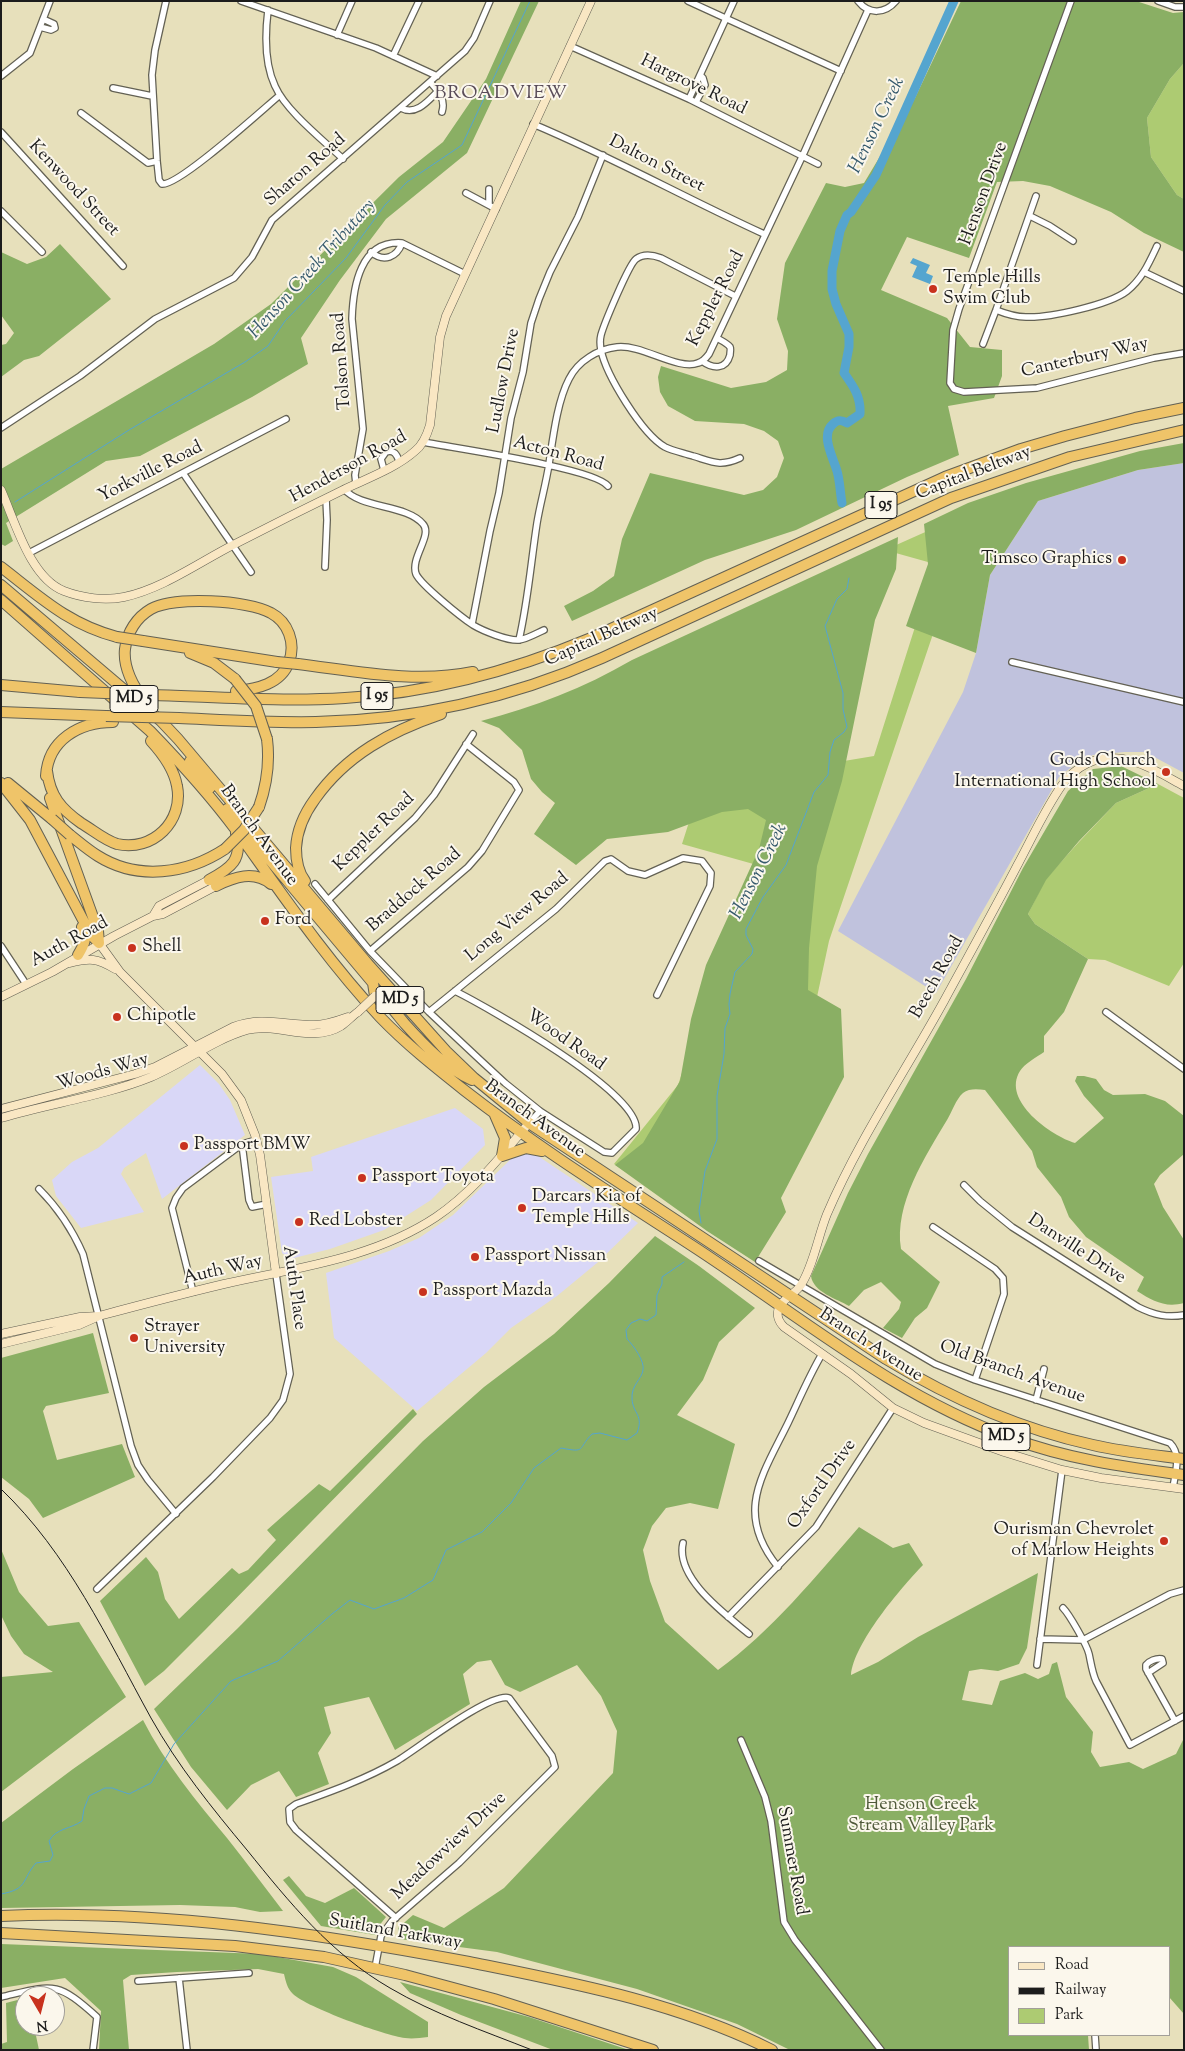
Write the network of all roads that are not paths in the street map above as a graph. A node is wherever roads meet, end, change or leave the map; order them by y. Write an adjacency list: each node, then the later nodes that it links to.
1 (50, 1): 17 (street)
2 (166, 1): 31 (street)
3 (241, 1): 15 (street)
4 (352, 1): 20 (street)
5 (419, 1): 22 (street)
6 (490, 1): 26 (street, Sharon Road)
7 (591, 1): 21 (street, Henderson Road)
8 (688, 1): 18 (street)
9 (734, 1): 18 (street)
10 (858, 1): 16 (street)
11 (896, 1): 16 (street)
12 (1071, 1): 67 (street, Henson Drive)
13 (1158, 1): 14 (street)
14 (1184, 7)
15 (268, 10): 20 (street); 30 (street)
16 (868, 10): 23 (street, Keppler Road)
17 (43, 19): 19 (street); 19 (street)
18 (726, 19): 23 (street); 24 (street)
19 (40, 27): 25 (street)
20 (338, 34): 22 (street)
21 (570, 46): 32 (street, Hargrove Road); 37 (street, Henderson Road)
22 (393, 56): 26 (street)
23 (841, 71): 40 (street, Keppler Road)
24 (700, 75): 32 (street); 33 (street)
25 (1, 76)
26 (437, 76): 27 (street, Sharon Road)
27 (430, 82): 29 (street); 34 (street, Sharon Road)
28 (112, 88): 31 (street)
29 (438, 91): 34 (street); 35 (street)
30 (280, 95): 41 (street); 42 (street)
31 (152, 96): 42 (street)
32 (689, 99): 33 (street, Hargrove Road)
33 (696, 102): 40 (street, Hargrove Road)
34 (401, 108): 41 (street, Sharon Road)
35 (442, 112)
36 (81, 113): 42 (street)
37 (533, 124): 39 (street, Dalton Street); 47 (street, Henderson Road)
38 (1, 132): 56 (street, Kenwood Street)
39 (603, 155): 50 (street, Dalton Street); 73 (street, Ludlow Drive)
40 (802, 157): 43 (street, Hargrove Road); 50 (street, Keppler Road)
41 (343, 159): 70 (street, Sharon Road)
42 (157, 161)
43 (818, 164)
44 (489, 189): 47 (street)
45 (466, 193): 47 (street)
46 (1036, 196): 49 (street)
47 (492, 207): 58 (street, Henderson Road)
48 (1, 211): 54 (street)
49 (1030, 216): 51 (street); 61 (street)
50 (764, 234): 60 (street, Keppler Road)
51 (1073, 241)
52 (402, 243): 55 (street); 55 (street); 58 (street)
53 (1157, 246): 57 (street)
54 (42, 252)
55 (371, 252): 79 (street, Tolson Road)
56 (123, 266)
57 (1144, 272): 59 (street); 61 (street)
58 (465, 274): 72 (street, Henderson Road)
59 (1184, 291)
60 (735, 296): 62 (street, Keppler Road); 64 (street)
61 (996, 310): 63 (street)
62 (717, 338): 66 (street, Keppler Road); 66 (street)
63 (983, 344)
64 (601, 350): 66 (street, Keppler Road); 74 (street); 76 (street, Keppler Road)
65 (1184, 353): 67 (street, Canterbury Way)
66 (702, 361)
67 (964, 392)
68 (1184, 408): 94 (highway, Capital Beltway / I 95)
69 (286, 419): 78 (street, Yorkville Road)
70 (1, 428)
71 (1184, 430): 104 (highway, Capital Beltway / I 95)
72 (423, 442): 73 (street, Acton Road); 75 (street, Henderson Road)
73 (506, 456): 76 (street, Acton Road); 92 (street, Ludlow Drive)
74 (740, 458)
75 (400, 461): 77 (street, Henderson Road); 77 (street)
76 (549, 466): 80 (street, Acton Road); 95 (street, Keppler Road)
77 (384, 470): 79 (street, Henderson Road)
78 (183, 473): 84 (street); 85 (street, Yorkville Road)
79 (356, 484): 82 (street, Henderson Road)
80 (608, 486)
81 (1, 490): 85 (street)
82 (344, 490): 83 (street, Henderson Road); 92 (street)
83 (326, 500): 84 (street, Henderson Road); 87 (street)
84 (233, 545): 85 (street, Henderson Road); 88 (street)
85 (29, 553)
86 (1, 567): 96 (highway, bridge)
87 (325, 567)
88 (251, 572)
89 (1, 585): 98 (highway, Branch Avenue / MD 5)
90 (1, 600): 97 (highway, Branch Avenue / MD 5)
91 (1, 606): 97 (highway)
92 (472, 624): 95 (street)
93 (544, 630): 95 (street)
94 (591, 638): 96 (highway, bridge); 105 (highway, Capital Beltway / I 95)
95 (519, 640)
96 (143, 641): 113 (highway, bridge)
97 (54, 646): 100 (highway, Branch Avenue / MD 5)
98 (73, 647): 112 (highway, Branch Avenue / MD 5); 132 (highway)
99 (1012, 662): 106 (street)
100 (93, 680): 111 (highway); 116 (highway, Branch Avenue / MD 5)
101 (1, 685): 103 (highway)
102 (1, 690): 103 (highway, Capital Beltway / I 95)
103 (80, 692): 105 (highway, Capital Beltway / I 95, bridge)
104 (509, 693): 108 (highway, Capital Beltway / I 95, bridge); 121 (highway)
105 (155, 695): 112 (highway)
106 (1184, 702)
107 (1, 712): 108 (highway, Capital Beltway / I 95)
108 (109, 719): 111 (highway)
109 (473, 734): 110 (street, Keppler Road)
110 (466, 744): 121 (street, Keppler Road); 124 (street, Braddock Road)
111 (47, 771): 122 (highway)
112 (211, 776): 121 (highway, Branch Avenue / MD 5)
113 (1, 778)
114 (1, 783): 120 (highway)
115 (1184, 786): 154 (street, Beech Road)
116 (236, 830): 117 (highway); 119 (highway, Branch Avenue / MD 5)
117 (212, 883): 119 (highway); 122 (street, Auth Road)
118 (315, 884): 121 (street)
119 (276, 887): 140 (highway, Branch Avenue / MD 5)
120 (67, 889): 122 (highway); 125 (highway)
121 (326, 904): 124 (street); 137 (highway, Branch Avenue / MD 5)
122 (99, 944): 125 (street, Auth Road); 127 (street, Auth Place)
123 (1, 946): 128 (street)
124 (370, 951): 133 (street)
125 (78, 955): 126 (street, Auth Road)
126 (65, 964): 127 (street); 128 (street, Auth Road)
127 (120, 972): 135 (street, Auth Place)
128 (26, 984): 131 (street, Auth Road)
129 (455, 991): 130 (street, Long View Road); 133 (street, Long View Road); 139 (street, Wood Road)
130 (657, 995)
131 (1, 997)
132 (377, 997): 135 (street, Woods Way, bridge); 137 (highway)
133 (429, 1012): 139 (street)
134 (1106, 1012): 136 (street)
135 (197, 1050): 138 (street, Woods Way); 141 (street, Woods Way); 144 (street, Auth Place)
136 (1184, 1069)
137 (482, 1085): 142 (highway, Branch Avenue / MD 5)
138 (1, 1109)
139 (540, 1111): 142 (street, Auth Way)
140 (493, 1112): 143 (highway, Branch Avenue / MD 5); 147 (highway)
141 (1, 1118)
142 (530, 1123): 143 (street, Auth Way); 156 (highway, Branch Avenue / MD 5)
143 (520, 1134): 146 (highway, Branch Avenue / MD 5); 147 (street, Auth Way)
144 (256, 1140): 145 (street); 150 (street, Auth Place)
145 (242, 1144): 150 (street); 155 (street)
146 (552, 1154): 147 (highway); 157 (highway, Branch Avenue / MD 5)
147 (502, 1156): 153 (street, Auth Way)
148 (964, 1185): 158 (street, Danville Drive)
149 (39, 1189): 159 (street)
150 (267, 1204): 153 (street, Auth Place)
151 (934, 1227): 164 (street)
152 (759, 1261): 154 (street, Old Branch Avenue)
153 (276, 1274): 155 (street, Auth Way); 172 (street, Auth Place)
154 (801, 1285): 156 (street, Beech Road); 164 (street, Old Branch Avenue)
155 (193, 1292): 159 (street, Auth Way)
156 (791, 1296): 157 (street, Beech Road); 167 (highway, Branch Avenue / MD 5)
157 (780, 1306): 162 (street); 169 (highway, Branch Avenue / MD 5)
158 (1184, 1315)
159 (99, 1316): 160 (street, Auth Way); 161 (street, Auth Way); 172 (street)
160 (1, 1334)
161 (1, 1344)
162 (822, 1354): 166 (street); 174 (street)
163 (1044, 1369): 165 (street)
164 (975, 1380): 165 (street, Old Branch Avenue)
165 (1036, 1400): 167 (street, Old Branch Avenue)
166 (893, 1408): 168 (street); 174 (street, Oxford Drive)
167 (1180, 1458): 169 (street)
168 (1062, 1470): 170 (street); 180 (street)
169 (1179, 1474): 170 (street)
170 (1173, 1488): 171 (street)
171 (1184, 1489)
172 (176, 1514): 175 (street, Auth Place)
173 (683, 1543): 178 (street)
174 (778, 1567): 178 (street, Oxford Drive)
175 (97, 1589)
176 (1184, 1590): 181 (street)
177 (1063, 1608): 181 (street)
178 (728, 1617): 179 (street)
179 (749, 1634)
180 (1040, 1639): 181 (street); 182 (street)
181 (1083, 1640): 185 (street)
182 (1037, 1665)
183 (1148, 1673): 185 (street)
184 (1184, 1716): 185 (street)
185 (1175, 1721)
186 (741, 1740): 201 (street, Summer Road)
187 (1, 1916): 190 (highway, Suitland Parkway)
188 (396, 1918): 188 (street, Meadowview Drive); 190 (street, Meadowview Drive)
189 (1, 1933): 191 (highway, Suitland Parkway)
190 (379, 1946): 191 (street, Meadowview Drive); 200 (highway, Suitland Parkway)
191 (375, 1968): 199 (highway, Suitland Parkway)
192 (249, 1973): 193 (street)
193 (179, 1978): 194 (street); 198 (street)
194 (138, 1981)
195 (1, 1997): 197 (street)
196 (1095, 2036): 202 (street)
197 (93, 2050)
198 (187, 2050)
199 (653, 2050)
200 (772, 2050)
201 (881, 2050)
202 (1096, 2050)

